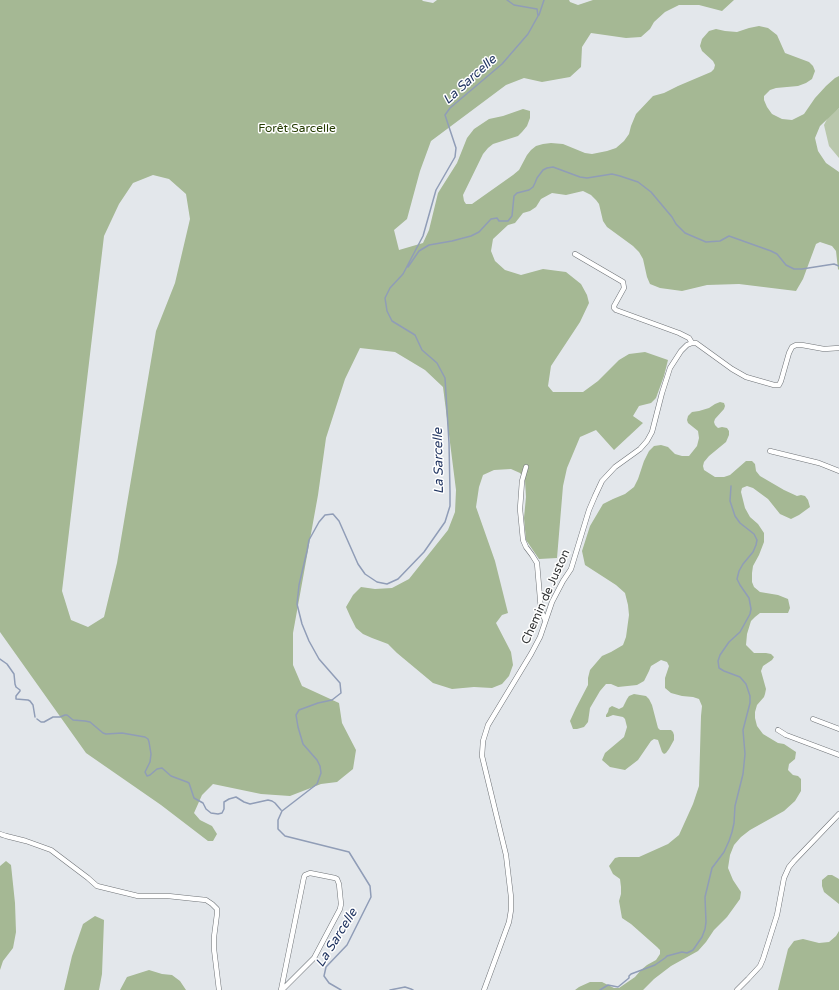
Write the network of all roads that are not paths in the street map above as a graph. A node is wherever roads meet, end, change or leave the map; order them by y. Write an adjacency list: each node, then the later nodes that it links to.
1 (575, 254): 2 (street)
2 (692, 343): 3 (street); 7 (street, Chemin de Juston)
3 (839, 348)
4 (770, 451): 6 (street)
5 (526, 467): 7 (street)
6 (839, 471)
7 (545, 620): 16 (street, Chemin de Juston)
8 (813, 719): 9 (street)
9 (839, 729)
10 (778, 730): 11 (street)
11 (839, 755)
12 (839, 814): 17 (street)
13 (0, 834): 14 (street)
14 (219, 990)
15 (282, 990): 15 (street)
16 (484, 990)
17 (737, 990)

